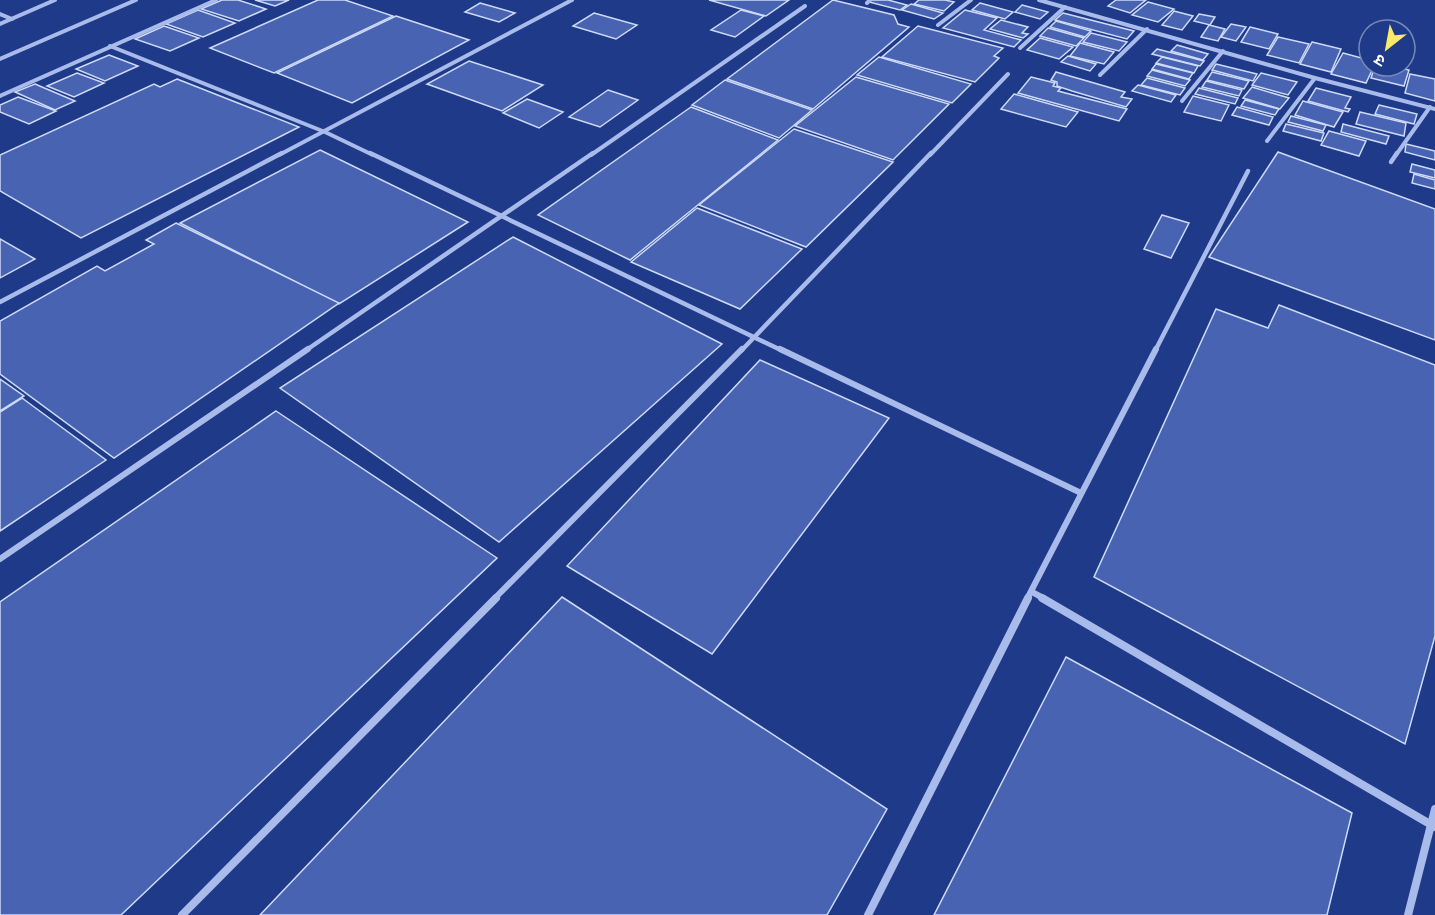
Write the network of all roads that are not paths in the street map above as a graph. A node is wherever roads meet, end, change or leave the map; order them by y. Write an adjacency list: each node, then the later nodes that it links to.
1 (55, 0): 10 (street)
2 (135, 0): 17 (street)
3 (216, 0): 14 (street)
4 (572, 0): 24 (street)
5 (971, 0): 12 (street)
6 (1040, 0): 8 (street)
7 (805, 6): 28 (street)
8 (1065, 7): 13 (street); 15 (street)
9 (0, 15): 10 (street)
10 (12, 19): 11 (street)
11 (0, 24)
12 (938, 25)
13 (1147, 29): 16 (street); 19 (street)
14 (110, 46): 21 (street); 24 (street)
15 (1020, 48)
16 (1223, 51): 20 (street); 22 (street)
17 (0, 59)
18 (1008, 74): 30 (street)
19 (1100, 75)
20 (1315, 78): 23 (street); 25 (street)
21 (0, 96)
22 (1182, 101)
23 (1432, 108): 26 (street)
24 (325, 132): 28 (street); 29 (street)
25 (1267, 141)
26 (1391, 162)
27 (1248, 171): 31 (street)
28 (501, 217): 30 (street); 32 (street)
29 (0, 302)
30 (754, 337): 31 (street); 36 (street)
31 (1081, 493): 33 (street)
32 (0, 559)
33 (1032, 592): 35 (street); 37 (street)
34 (1435, 809): 35 (street)
35 (1433, 826): 38 (street)
36 (182, 915)
37 (868, 915)
38 (1408, 915)

